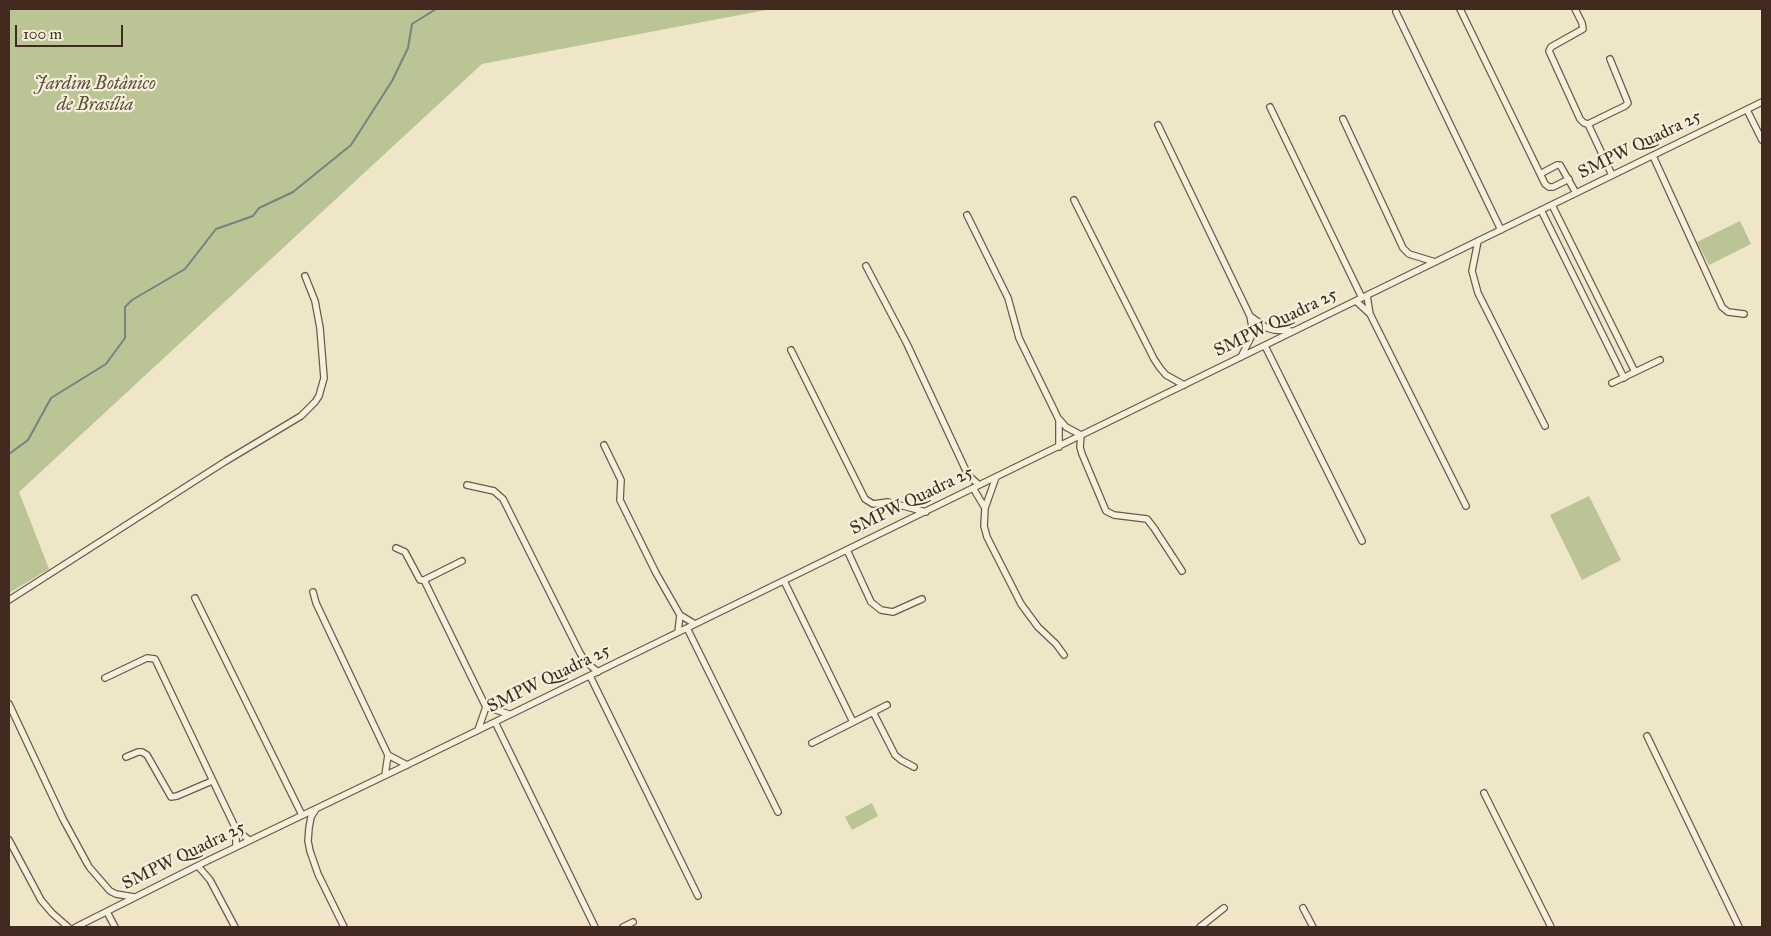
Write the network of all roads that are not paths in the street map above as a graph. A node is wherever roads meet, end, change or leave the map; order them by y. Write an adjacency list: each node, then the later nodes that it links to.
1 (1460, 9): 13 (street)
2 (1575, 9): 9 (street)
3 (1396, 12): 21 (street)
4 (1610, 59): 9 (street)
5 (1762, 102): 7 (street, SMPW Quadra 25)
6 (1270, 107): 28 (street)
7 (1747, 110): 11 (street); 12 (street, SMPW Quadra 25)
8 (1343, 120): 25 (street)
9 (1588, 124): 14 (street)
10 (1158, 126): 34 (street)
11 (1762, 140)
12 (1653, 156): 14 (street, SMPW Quadra 25); 33 (street)
13 (1540, 174): 15 (street); 15 (street)
14 (1612, 175): 16 (street, SMPW Quadra 25)
15 (1569, 179): 16 (street)
16 (1576, 193): 18 (street, SMPW Quadra 25)
17 (1074, 200): 43 (street)
18 (1552, 205): 19 (street, SMPW Quadra 25); 22 (street)
19 (1541, 210): 21 (street, SMPW Quadra 25); 24 (street)
20 (967, 215): 44 (street)
21 (1501, 230): 23 (street, SMPW Quadra 25)
22 (1568, 236): 24 (street); 30 (street)
23 (1478, 241): 25 (street, SMPW Quadra 25); 45 (street)
24 (1556, 242): 31 (street)
25 (1435, 262): 28 (street, SMPW Quadra 25)
26 (866, 266): 49 (street)
27 (305, 276): 66 (street)
28 (1364, 297): 29 (street, SMPW Quadra 25); 32 (street)
29 (1356, 301): 32 (street); 35 (street, SMPW Quadra 25)
30 (1602, 306): 31 (street); 40 (street)
31 (1591, 311): 41 (street)
32 (1370, 314): 53 (street)
33 (1744, 314)
34 (1250, 316): 35 (street); 38 (street)
35 (1294, 331): 36 (street, SMPW Quadra 25)
36 (1265, 346): 38 (street, SMPW Quadra 25); 56 (street)
37 (791, 350): 55 (street)
38 (1241, 357): 43 (street, SMPW Quadra 25)
39 (1660, 360): 40 (street)
40 (1635, 372): 41 (street)
41 (1624, 378): 42 (street)
42 (1612, 383)
43 (1184, 385): 46 (street, SMPW Quadra 25)
44 (1059, 420): 46 (street); 48 (street)
45 (1545, 426)
46 (1081, 435): 48 (street, SMPW Quadra 25); 60 (street)
47 (604, 445): 67 (street)
48 (1058, 447): 50 (street, SMPW Quadra 25)
49 (968, 475): 52 (street); 52 (street)
50 (996, 477): 52 (street, SMPW Quadra 25); 54 (street)
51 (467, 485): 72 (street)
52 (974, 488): 54 (street); 55 (street, SMPW Quadra 25)
53 (1466, 506)
54 (985, 508): 71 (street)
55 (926, 512): 58 (street, SMPW Quadra 25)
56 (1362, 541)
57 (396, 548): 61 (street)
58 (847, 550): 62 (street, SMPW Quadra 25); 65 (street)
59 (462, 561): 61 (street)
60 (1182, 571)
61 (424, 580): 77 (street)
62 (784, 581): 68 (street, SMPW Quadra 25); 81 (street)
63 (313, 592): 85 (street)
64 (195, 598): 94 (street)
65 (922, 599)
66 (9, 600)
67 (680, 615): 68 (street); 70 (street)
68 (696, 624): 69 (street, SMPW Quadra 25)
69 (687, 628): 70 (street, SMPW Quadra 25); 93 (street)
70 (678, 632): 72 (street, SMPW Quadra 25)
71 (1064, 655)
72 (598, 672): 73 (street, SMPW Quadra 25)
73 (590, 676): 79 (street, SMPW Quadra 25); 102 (street)
74 (106, 678): 90 (street)
75 (9, 704): 103 (street)
76 (887, 705): 78 (street)
77 (486, 707): 79 (street); 82 (street)
78 (873, 712): 81 (street); 88 (street)
79 (510, 714): 80 (street, SMPW Quadra 25)
80 (495, 722): 82 (street, SMPW Quadra 25); 113 (street)
81 (853, 722): 84 (street)
82 (478, 730): 87 (street, SMPW Quadra 25)
83 (1647, 736): 118 (street)
84 (812, 743)
85 (388, 755): 87 (street); 89 (street)
86 (126, 757): 90 (street)
87 (407, 765): 89 (street, SMPW Quadra 25)
88 (914, 767)
89 (385, 775): 92 (street, SMPW Quadra 25)
90 (212, 781): 95 (street)
91 (1484, 793): 117 (street)
92 (316, 808): 94 (street, SMPW Quadra 25); 112 (street)
93 (778, 812)
94 (302, 815): 97 (street, SMPW Quadra 25)
95 (236, 829): 97 (street); 98 (street)
96 (9, 840): 108 (street)
97 (249, 840): 98 (street, SMPW Quadra 25)
98 (236, 847): 99 (street, SMPW Quadra 25)
99 (207, 861): 100 (street, SMPW Quadra 25); 101 (street)
100 (198, 866): 101 (street); 103 (street, SMPW Quadra 25)
101 (210, 880): 111 (street)
102 (698, 896)
103 (134, 897): 106 (street, SMPW Quadra 25)
104 (1224, 908): 115 (street)
105 (1303, 908): 116 (street)
106 (107, 912): 109 (street, SMPW Quadra 25); 110 (street)
107 (633, 922): 114 (street)
108 (68, 927)
109 (76, 927)
110 (115, 927)
111 (235, 927)
112 (344, 927)
113 (595, 927)
114 (623, 927)
115 (1200, 927)
116 (1312, 927)
117 (1551, 927)
118 (1738, 927)

